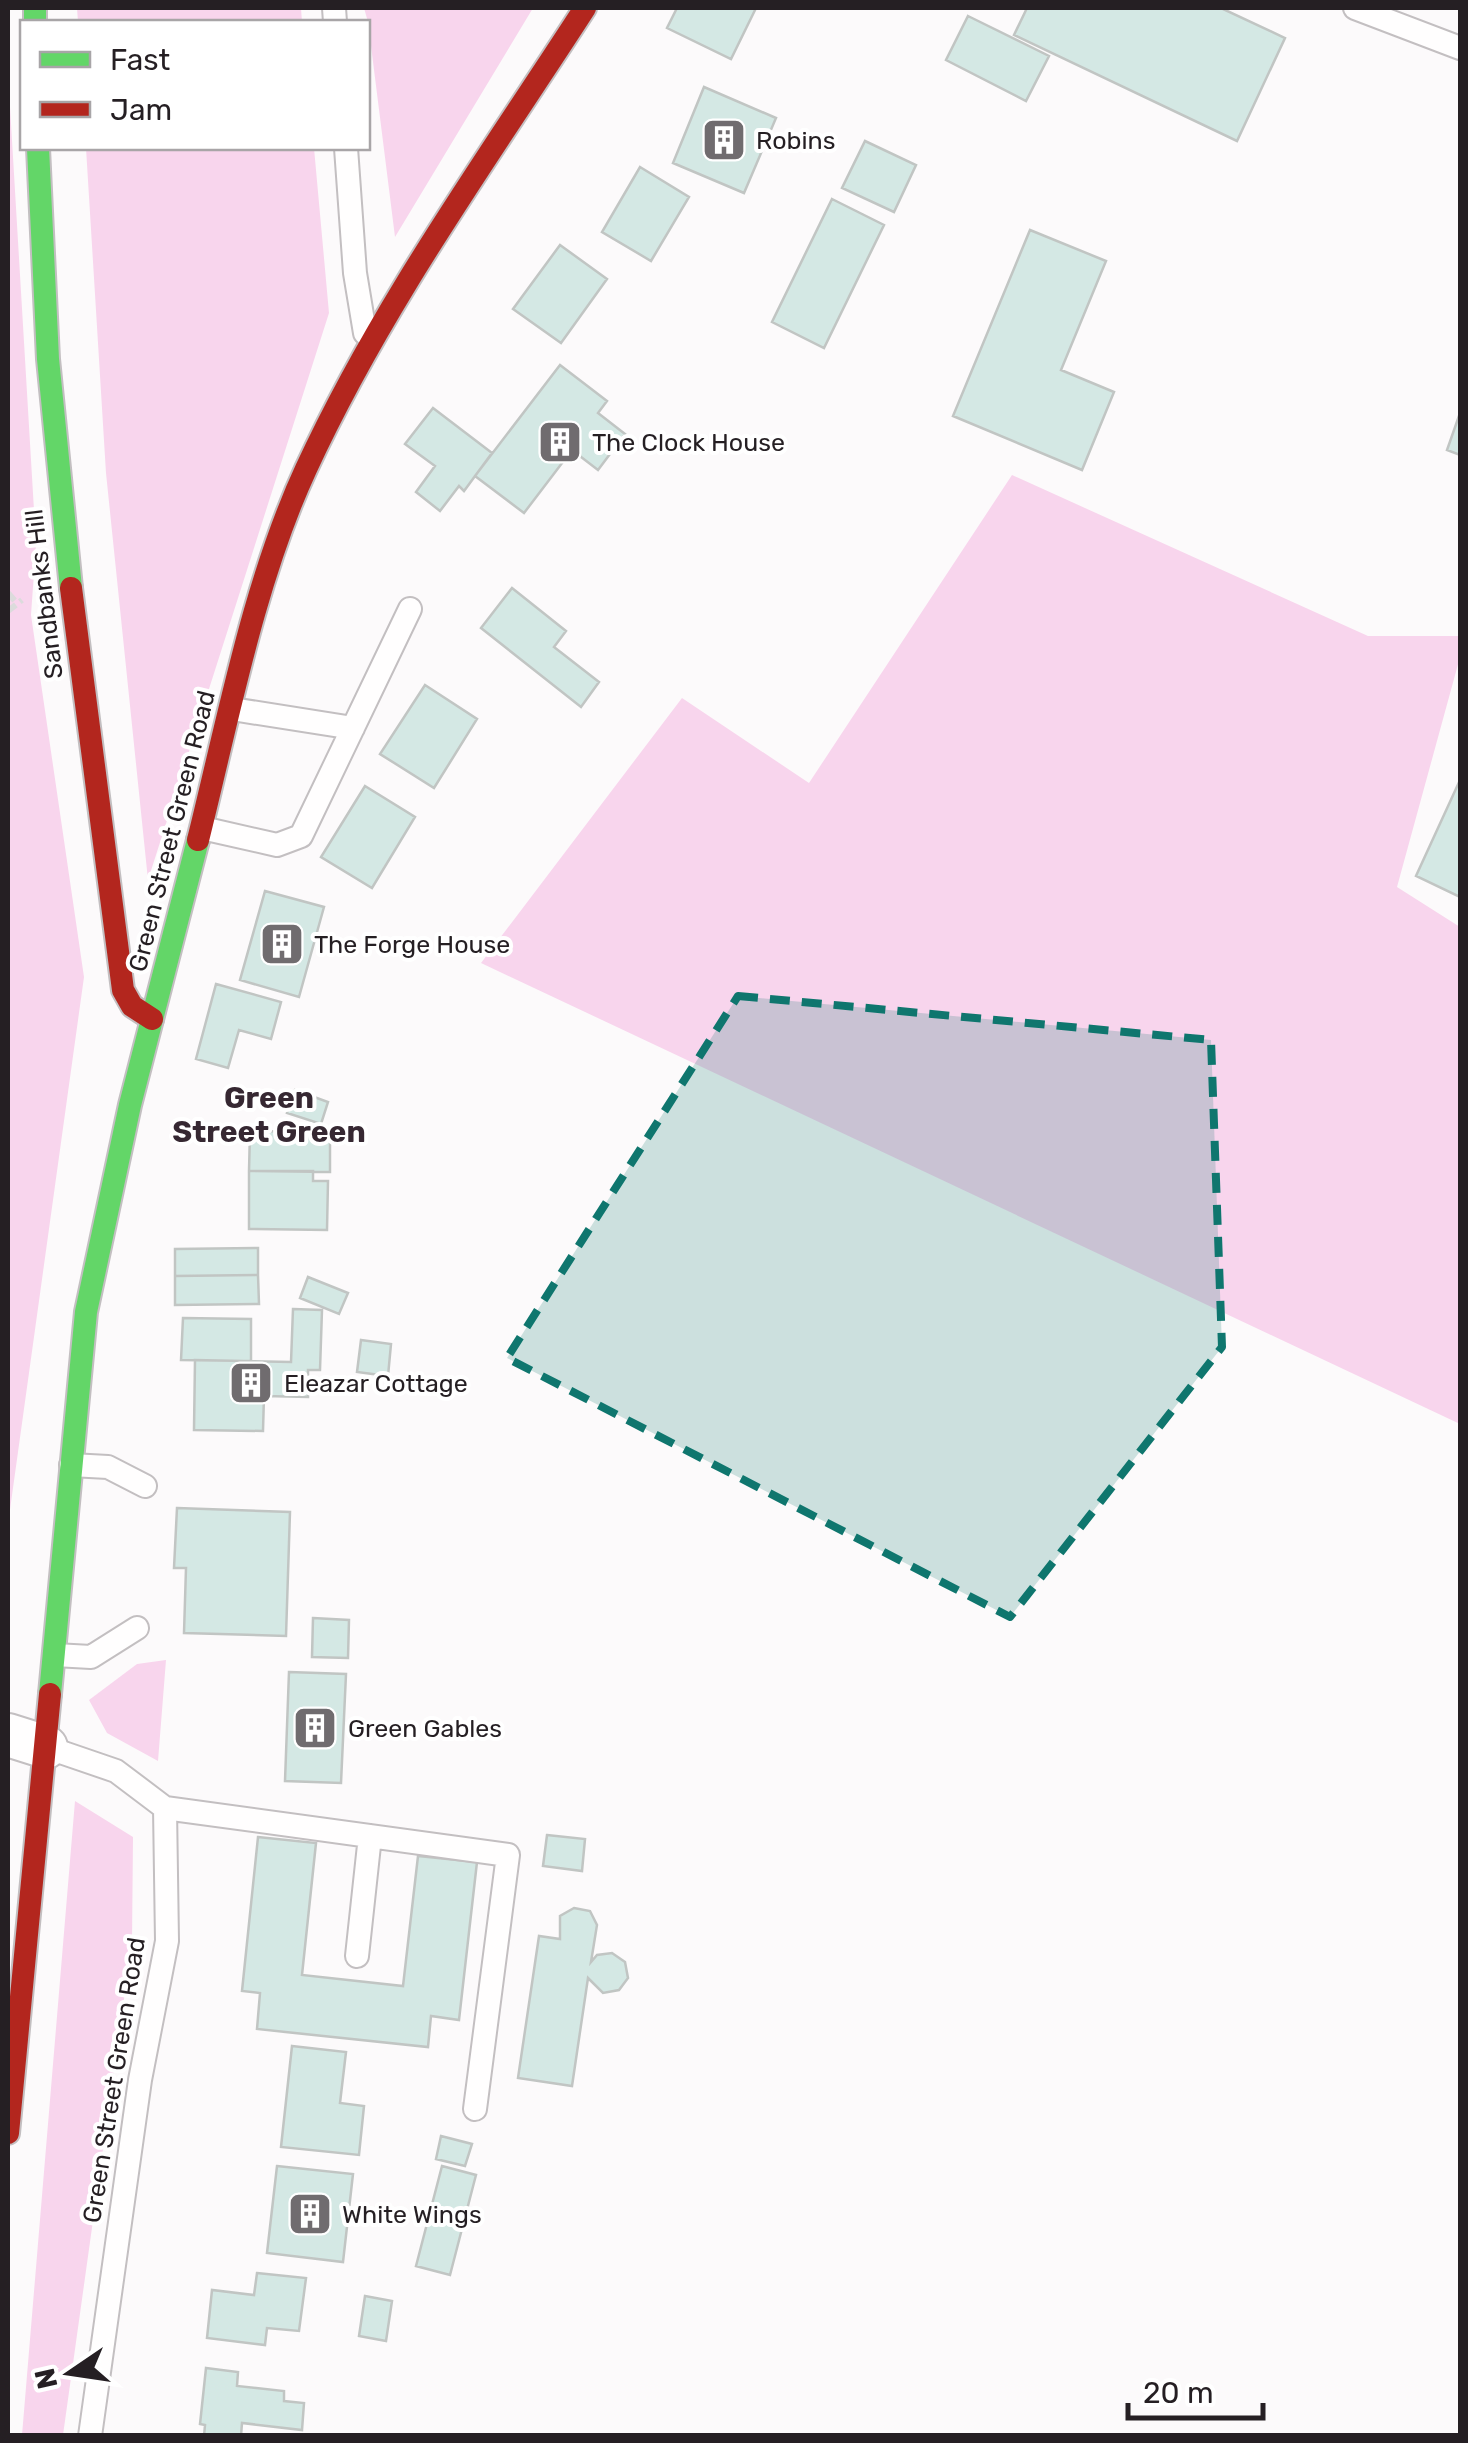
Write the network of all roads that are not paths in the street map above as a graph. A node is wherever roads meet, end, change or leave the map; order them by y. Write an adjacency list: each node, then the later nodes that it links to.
1 (585, 8): 6 (main road, Green Street Green Road)
2 (1355, 8): 3 (lane)
3 (1460, 48)
4 (38, 150): 11 (main road, Sandbanks Hill)
5 (346, 150): 6 (lane)
6 (367, 346): 8 (main road, Green Street Green Road)
7 (410, 609): 9 (lane)
8 (232, 708): 9 (lane); 10 (main road, Green Street Green Road)
9 (353, 728): 10 (lane)
10 (202, 828): 11 (main road, Green Street Green Road)
11 (152, 1019): 12 (main road, Green Street Green Road)
12 (71, 1465): 13 (lane); 15 (main road, Green Street Green Road)
13 (144, 1486)
14 (137, 1628): 15 (lane)
15 (55, 1655): 16 (main road, Green Street Green Road)
16 (27, 1741): 17 (lane); 21 (main road, Green Street Green Road)
17 (165, 1808): 18 (lane); 22 (lane, Green Street Green Road)
18 (370, 1836): 19 (lane); 20 (lane)
19 (357, 1956)
20 (475, 2108)
21 (8, 2133)
22 (90, 2436)

